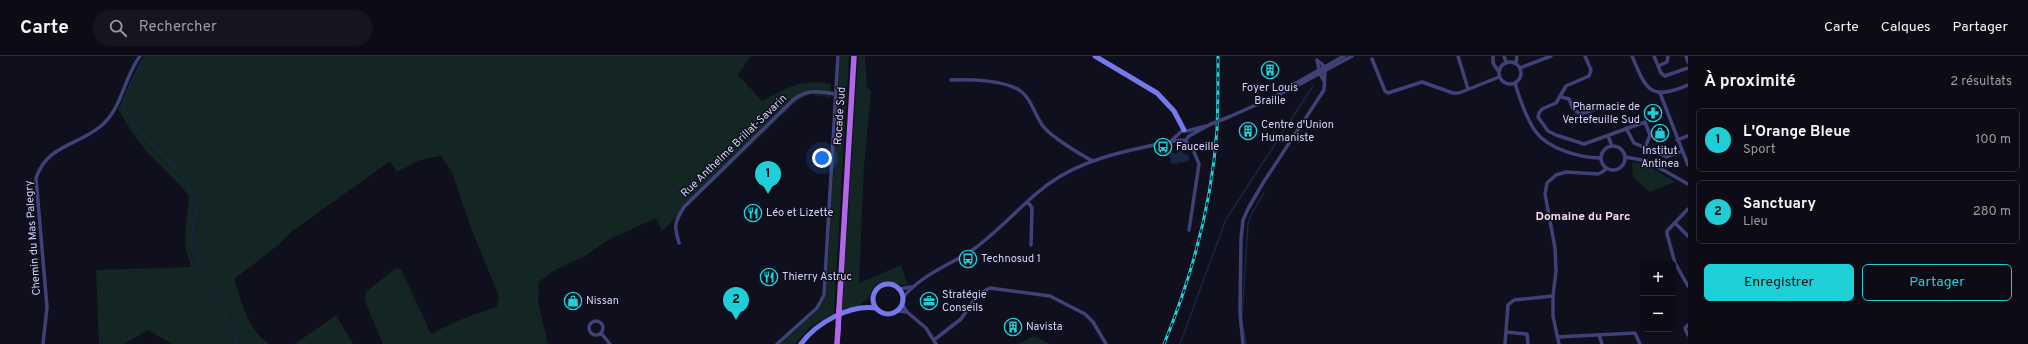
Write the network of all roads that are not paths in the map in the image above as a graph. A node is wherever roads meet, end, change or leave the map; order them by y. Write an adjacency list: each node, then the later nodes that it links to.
1 (140, 56): 78 (street, Chemin du Mas Palegry)
2 (838, 56): 34 (street)
3 (854, 56): 82 (main road, Rocade Sud, bridge)
4 (1095, 56): 39 (street)
5 (1344, 56): 24 (street)
6 (1352, 56): 24 (street)
7 (1458, 56): 32 (street)
8 (1493, 56): 26 (street)
9 (1504, 56): 18 (street)
10 (1517, 56): 20 (street)
11 (1551, 56): 22 (street)
12 (1585, 56): 35 (street)
13 (1632, 56): 33 (street)
14 (1654, 56): 21 (street)
15 (1668, 56): 21 (street)
16 (1686, 56): 19 (street)
17 (1372, 59): 32 (street)
18 (1506, 62): 20 (street); 26 (street)
19 (1688, 62)
20 (1516, 63): 22 (street)
21 (1658, 66): 23 (street)
22 (1520, 68): 30 (street)
23 (1688, 68)
24 (1324, 69): 25 (street); 25 (street); 29 (street)
25 (1319, 72): 29 (street); 37 (street, bridge)
26 (1499, 72): 27 (street)
27 (1500, 77): 30 (street); 32 (street)
28 (951, 80): 50 (street)
29 (1325, 82): 85 (street)
30 (1515, 84): 49 (street)
31 (1688, 85): 33 (street)
32 (1468, 89)
33 (1660, 93): 44 (street)
34 (835, 94): 59 (street, Rue Anthelme Brillat-Savarin); 80 (street)
35 (1562, 97): 36 (street); 40 (street)
36 (1604, 110)
37 (1211, 124): 39 (street); 42 (street)
38 (1626, 128): 40 (street); 46 (street); 46 (street)
39 (1183, 132): 42 (street); 42 (street); 43 (street)
40 (1608, 136): 45 (street)
41 (1688, 136): 44 (street)
42 (1186, 138): 43 (street); 57 (street)
43 (1171, 140): 50 (street)
44 (1677, 140): 47 (street)
45 (1612, 146): 48 (street); 49 (street)
46 (1646, 148): 47 (street)
47 (1682, 151): 51 (street)
48 (1625, 157): 52 (street); 53 (street)
49 (1601, 158): 52 (street)
50 (1093, 161): 54 (street)
51 (1688, 165)
52 (1606, 168): 64 (street)
53 (1688, 184)
54 (1028, 202): 60 (street); 62 (street)
55 (1688, 209): 56 (street)
56 (1676, 224): 58 (street); 61 (street)
57 (1189, 230)
58 (1688, 236)
59 (680, 243)
60 (1031, 245)
61 (1688, 286)
62 (912, 287): 63 (street); 66 (street)
63 (898, 289): 65 (street); 66 (street)
64 (1553, 296): 72 (street); 76 (street)
65 (873, 298): 67 (street); 68 (street)
66 (902, 301): 69 (street); 70 (street)
67 (876, 308): 68 (street); 69 (street)
68 (860, 309): 81 (street)
69 (897, 311): 70 (street)
70 (907, 312): 77 (street)
71 (1686, 326): 75 (street)
72 (1506, 332): 86 (street); 87 (street)
73 (601, 333): 73 (street); 79 (street)
74 (1599, 335): 76 (street); 89 (street); 90 (street)
75 (1688, 335)
76 (1557, 337): 88 (street)
77 (934, 340): 83 (street); 84 (street)
78 (43, 344)
79 (610, 344)
80 (777, 344)
81 (801, 344)
82 (837, 344)
83 (936, 344)
84 (1106, 344)
85 (1243, 344)
86 (1505, 344)
87 (1528, 344)
88 (1559, 344)
89 (1602, 344)
90 (1640, 344)

